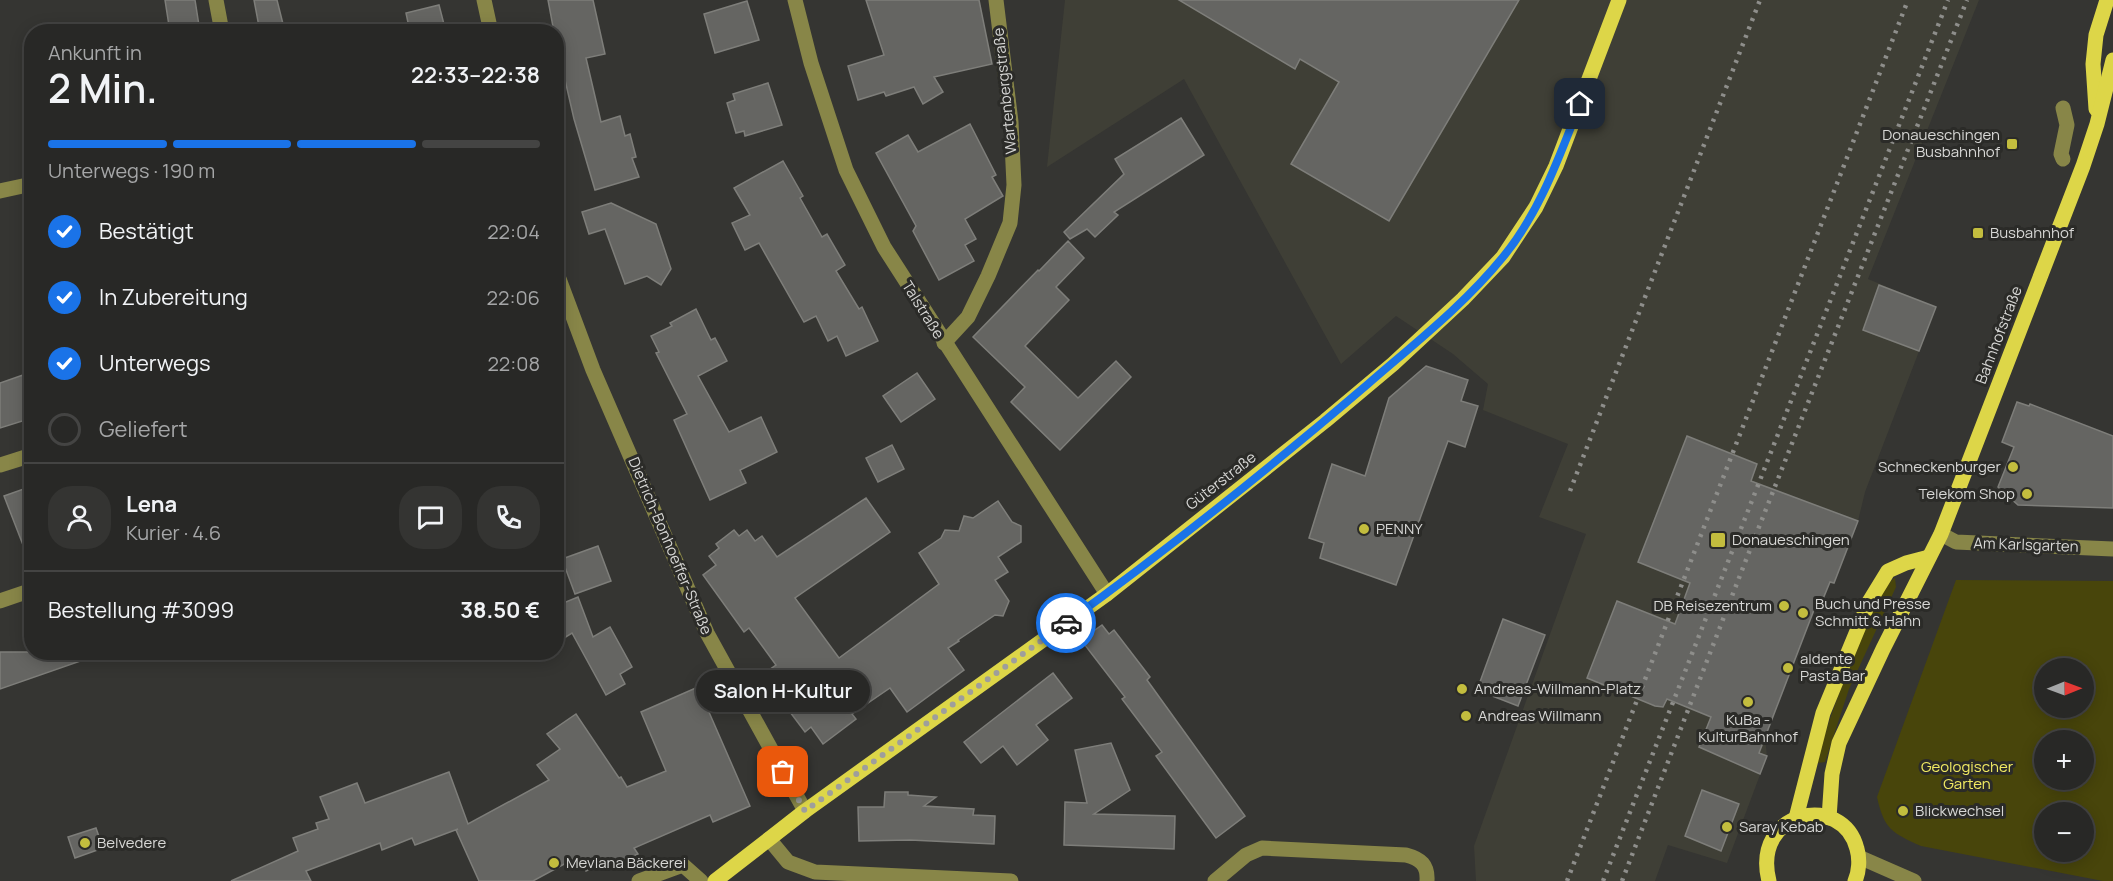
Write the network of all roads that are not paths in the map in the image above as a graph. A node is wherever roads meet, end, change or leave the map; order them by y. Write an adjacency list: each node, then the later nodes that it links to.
1 (216, 0): 7 (street)
2 (484, 0): 8 (street)
3 (795, 0): 16 (street, Talstraße)
4 (1620, 0): 23 (main road, Güterstraße)
5 (2107, 0): 11 (main road, Bahnhofstraße)
6 (996, 7): 16 (street, Wartenbergstraße)
7 (220, 24)
8 (489, 24)
9 (2113, 60): 11 (main road, Bahnhofstraße)
10 (2063, 108): 12 (street)
11 (2097, 124): 19 (main road, Bahnhofstraße)
12 (2062, 159)
13 (24, 186): 14 (street)
14 (0, 191)
15 (564, 292): 25 (street, Dietrich-Bonhoeffer-Straße)
16 (944, 343): 23 (street, Talstraße)
17 (24, 458): 18 (street)
18 (0, 465)
19 (1941, 534): 20 (street, Am Karlsgarten); 21 (main road, Bahnhofstraße)
20 (2113, 549)
21 (1929, 557): 26 (main road); 27 (main road, Bahnhofstraße)
22 (24, 593): 24 (street)
23 (1107, 594): 25 (main road, Güterstraße)
24 (0, 601)
25 (805, 811): 28 (main road, Güterstraße)
26 (1796, 818): 27 (main road); 36 (main road)
27 (1829, 818): 29 (main road)
28 (769, 839): 32 (main road, Güterstraße); 33 (street)
29 (1859, 857): 37 (main road); 38 (street)
30 (639, 881): 31 (street)
31 (701, 881)
32 (715, 881)
33 (1011, 881)
34 (1215, 881): 35 (street)
35 (1428, 881)
36 (1769, 881)
37 (1855, 881)
38 (1914, 881)

